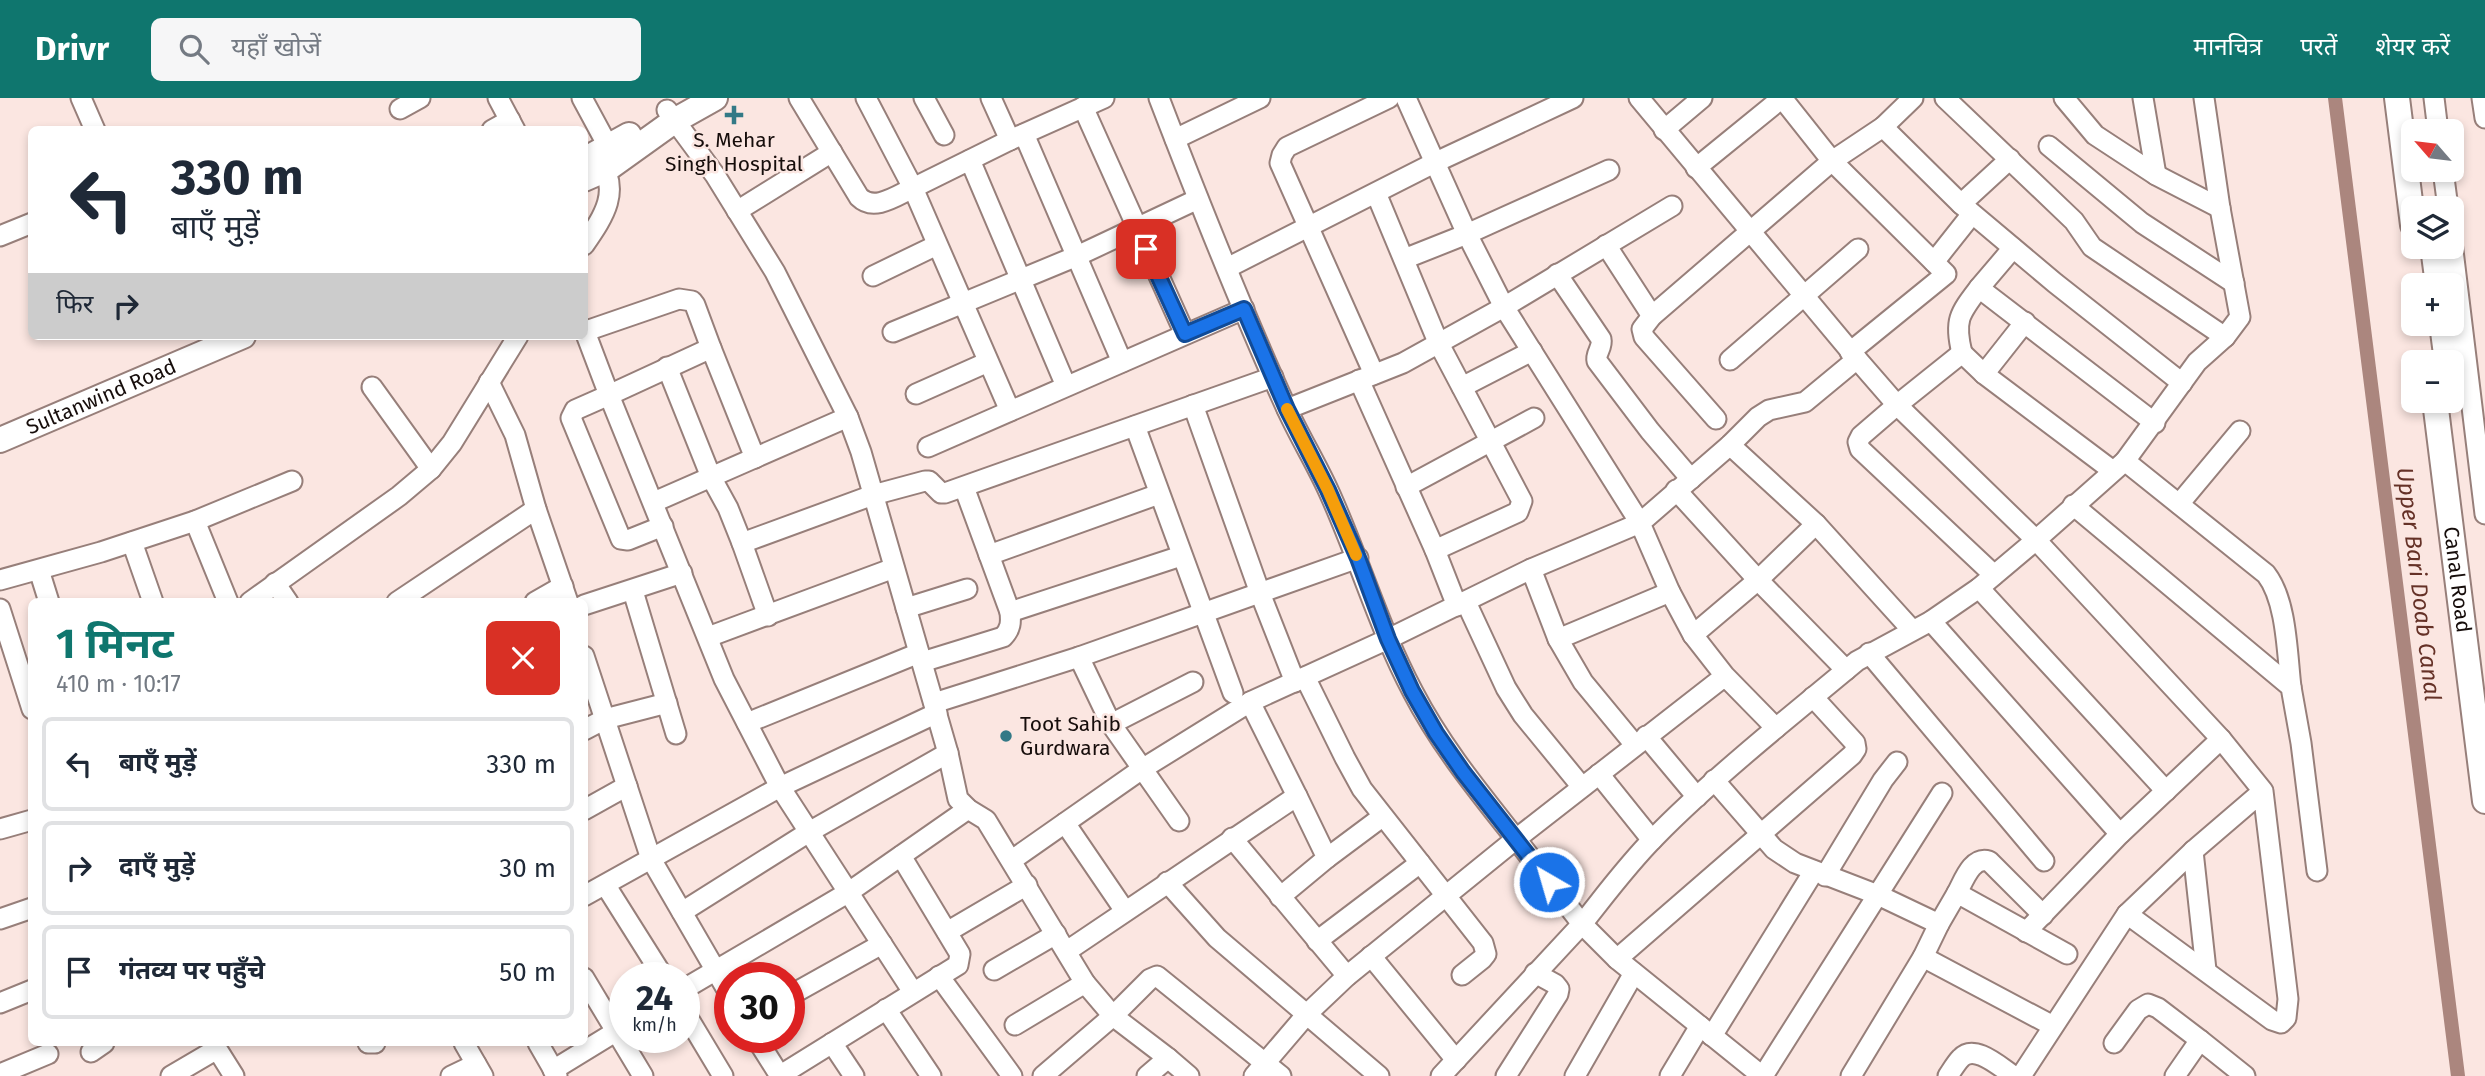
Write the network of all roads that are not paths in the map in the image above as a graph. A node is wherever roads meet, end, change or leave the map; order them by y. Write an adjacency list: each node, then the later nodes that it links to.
1 (81, 98): 35 (street)
2 (421, 98): 29 (street)
3 (498, 98): 34 (street)
4 (582, 98): 46 (street)
5 (715, 98): 30 (main road)
6 (799, 98): 42 (street)
7 (866, 98): 51 (street)
8 (924, 98): 38 (street)
9 (991, 98): 39 (street)
10 (1104, 98): 28 (street)
11 (1159, 98): 40 (street)
12 (1260, 98): 40 (street)
13 (1389, 98): 61 (street)
14 (1406, 98): 47 (street)
15 (1573, 98): 47 (street)
16 (1639, 98): 37 (street)
17 (1702, 98): 37 (street)
18 (1782, 98): 45 (street); 48 (street)
19 (1913, 98): 36 (street)
20 (1945, 98): 43 (street)
21 (2064, 98): 50 (street)
22 (2143, 98): 50 (street)
23 (2204, 98): 56 (street)
24 (2397, 98): 53 (main road)
25 (2414, 98): 32 (main road)
26 (2434, 98): 33 (street)
27 (2482, 98): 31 (street)
28 (1083, 107): 39 (street); 60 (street)
29 (400, 109)
30 (675, 110): 46 (main road); 58 (street)
31 (2485, 118)
32 (2417, 119)
33 (2437, 119)
34 (512, 125)
35 (93, 126)
36 (1883, 127): 45 (street); 57 (street)
37 (1664, 130): 48 (street)
38 (944, 135)
39 (1017, 137): 44 (street); 70 (street)
40 (1175, 139): 54 (street)
41 (2049, 146): 78 (street)
42 (832, 152): 51 (street); 58 (street)
43 (2010, 159): 57 (street); 89 (street)
44 (970, 160): 51 (street); 77 (street)
45 (1832, 161): 62 (street); 73 (street)
46 (596, 162): 65 (street)
47 (1436, 162): 52 (street); 63 (street)
48 (1696, 169): 62 (street)
49 (1609, 170): 63 (street)
50 (2156, 175): 56 (street)
51 (913, 188): 66 (street)
52 (1376, 193): 61 (street); 71 (street)
53 (2409, 196)
54 (1198, 199): 60 (street); 74 (street)
55 (1672, 206): 67 (street)
56 (2220, 208): 78 (street)
57 (1966, 209): 68 (street); 73 (street)
58 (737, 211): 120 (street)
59 (28, 225): 64 (street)
60 (1137, 228): 70 (street); 88 (street)
61 (1308, 229): 74 (street); 106 (street)
62 (1751, 233): 80 (street); 84 (street)
63 (1466, 234): 71 (street); 82 (street)
64 (0, 236)
65 (588, 239)
66 (937, 245): 76 (street); 81 (street)
67 (1606, 245): 75 (street); 84 (street)
68 (2013, 248): 79 (street); 108 (street)
69 (1858, 249): 80 (street)
70 (1077, 256): 77 (street); 102 (street)
71 (1404, 258): 94 (street)
72 (2454, 259): 145 (street)
73 (1934, 262): 99 (street)
74 (1227, 268): 83 (street)
75 (1557, 274): 82 (street); 136 (street)
76 (873, 276)
77 (1020, 278): 81 (street); 109 (street)
78 (2234, 283): 89 (street)
79 (1979, 288): 85 (street); 98 (street)
80 (1804, 296): 99 (street); 100 (street)
81 (961, 302): 87 (street); 101 (street)
82 (1504, 307): 94 (street); 96 (street)
83 (1244, 309): 88 (street); 105 (street)
84 (1652, 316): 122 (street)
85 (2025, 322): 104 (street); 123 (street)
86 (588, 329): 95 (street)
87 (893, 331)
88 (1185, 334): 102 (street)
89 (2225, 337): 108 (street)
90 (588, 338): 112 (street)
91 (205, 340): 97 (main road)
92 (230, 340): 97 (main road, Sultanwind Road)
93 (515, 340): 107 (street)
94 (1438, 341): 106 (street); 111 (street)
95 (711, 348): 103 (street); 131 (street)
96 (1532, 351): 111 (street); 147 (street)
97 (187, 353): 124 (main road); 127 (main road, Sultanwind Road)
98 (1962, 353): 104 (street); 115 (street)
99 (1854, 355): 115 (street); 129 (street)
100 (1730, 360)
101 (988, 362): 113 (street); 117 (street)
102 (1122, 362): 109 (street)
103 (667, 367): 112 (street); 134 (street)
104 (1984, 374): 132 (street)
105 (1273, 377): 114 (street); 116 (street)
106 (1367, 377): 116 (street); 138 (street)
107 (489, 382): 133 (street); 144 (street)
108 (2182, 383): 123 (street)
109 (1066, 386): 117 (street)
110 (372, 387): 133 (street)
111 (1462, 387): 128 (street)
112 (609, 394): 141 (street); 149 (street)
113 (916, 394)
114 (1193, 405): 125 (street); 169 (street)
115 (1897, 405): 150 (street); 161 (street)
116 (1287, 409): 156 (street)
117 (1010, 411): 130 (street)
118 (2436, 413): 227 (main road, Canal Road)
119 (2454, 413): 194 (main road, Canal Road)
120 (848, 417): 131 (street); 140 (street)
121 (1534, 418): 128 (street)
122 (1716, 419)
123 (2155, 423): 132 (street)
124 (0, 424)
125 (1135, 426): 137 (street); 139 (street)
126 (2240, 431): 142 (street)
127 (0, 440)
128 (1490, 442): 138 (street); 153 (street)
129 (1730, 444): 136 (street); 148 (street)
130 (928, 447)
131 (755, 458): 134 (street)
132 (2119, 466): 142 (street); 143 (street)
133 (431, 469): 164 (street)
134 (711, 477): 141 (street); 152 (street)
135 (292, 481): 146 (street)
136 (1684, 484): 147 (street); 163 (street)
137 (964, 487): 140 (street); 154 (street)
138 (1406, 488): 153 (street)
139 (1158, 494): 154 (street); 155 (street)
140 (873, 495): 152 (street); 157 (street)
141 (654, 502): 149 (street)
142 (2179, 503): 200 (street)
143 (2073, 505): 150 (street); 200 (street)
144 (536, 509): 170 (street); 176 (street)
145 (2485, 514)
146 (195, 521): 151 (street); 173 (street)
147 (1640, 523): 158 (street); 168 (street)
148 (1816, 524): 163 (street); 185 (street)
149 (663, 526): 160 (street)
150 (2036, 540): 161 (street); 212 (street)
151 (132, 542): 159 (street); 172 (street)
152 (742, 543): 183 (street)
153 (1435, 550): 178 (street)
154 (989, 555): 181 (street)
155 (1181, 556): 181 (street); 182 (street)
156 (1358, 558): 169 (street); 189 (street)
157 (894, 568): 179 (street); 183 (street)
158 (1531, 569): 178 (street); 190 (street)
159 (39, 570): 162 (street); 171 (street)
160 (682, 573): 167 (street); 188 (street)
161 (1994, 575): 165 (street)
162 (0, 580)
163 (1758, 580): 187 (street); 196 (street)
164 (275, 583): 174 (street); 175 (street)
165 (1979, 588): 184 (street); 222 (street)
166 (967, 589): 179 (street)
167 (633, 590): 177 (street); 204 (street)
168 (1670, 592): 187 (street); 190 (street)
169 (1260, 593): 182 (street); 198 (street)
170 (565, 594)
171 (47, 598)
172 (152, 598)
173 (226, 598)
174 (255, 598)
175 (285, 598)
176 (403, 598)
177 (588, 604)
178 (1462, 604): 189 (street); 221 (street)
179 (906, 608): 192 (street)
180 (0, 609): 186 (street)
181 (1010, 612): 192 (street)
182 (1203, 613): 193 (street); 203 (street)
183 (768, 616): 188 (street)
184 (1931, 621): 185 (street); 237 (street)
185 (1912, 630): 191 (street)
186 (4, 632): 202 (street)
187 (1693, 635): 197 (street)
188 (708, 637): 207 (street)
189 (1388, 639): 198 (street); 239 (street)
190 (1558, 639): 213 (street)
191 (1869, 653): 196 (street); 246 (street)
192 (920, 657): 205 (street); 207 (street)
193 (1079, 657): 205 (street); 208 (street)
194 (2485, 665)
195 (588, 668): 206 (street)
196 (1846, 670): 201 (street)
197 (1725, 676): 210 (street); 213 (street)
198 (1300, 679): 203 (street); 230 (street)
199 (1193, 682): 208 (street)
200 (2291, 687): 248 (street)
201 (1813, 697): 210 (street); 236 (street)
202 (28, 698)
203 (1241, 698): 216 (street); 225 (street)
204 (667, 703): 206 (street); 211 (street)
205 (935, 708): 214 (street); 220 (street)
206 (605, 719): 209 (street); 219 (street)
207 (747, 723): 220 (street)
208 (1111, 724): 216 (street)
209 (588, 728)
210 (1776, 728): 218 (street)
211 (676, 734)
212 (2221, 739): 222 (street); 223 (street)
213 (1641, 740): 217 (street); 226 (street)
214 (948, 753): 229 (street); 235 (street)
215 (1897, 762): 249 (street)
216 (1142, 769): 232 (street); 233 (street)
217 (1599, 774): 221 (street); 240 (street)
218 (1714, 780): 226 (street); 236 (street)
219 (627, 786): 228 (street); 244 (street)
220 (780, 787): 235 (street); 244 (street)
221 (1582, 787): 239 (street)
222 (2166, 791): 237 (street)
223 (2263, 792): 241 (street); 281 (street)
224 (1942, 793): 257 (street)
225 (1297, 796): 238 (street); 243 (street)
226 (1697, 796): 240 (street)
227 (2485, 802)
228 (588, 808)
229 (968, 809): 242 (street); 245 (street)
230 (1382, 817): 243 (street); 247 (street)
231 (28, 821): 234 (street)
232 (1179, 821)
233 (1065, 823): 245 (street); 260 (street)
234 (0, 829)
235 (809, 832): 253 (street); 261 (street)
236 (1762, 834): 249 (street); 276 (street)
237 (2120, 834): 263 (street)
238 (1232, 838): 250 (street); 258 (street)
239 (1516, 839): 256 (street); 265 (street)
240 (1652, 840): 265 (street)
241 (2193, 851): 262 (street); 281 (street)
242 (901, 856): 253 (street); 267 (street)
243 (1328, 858): 258 (street)
244 (651, 859): 252 (street); 261 (street)
245 (1012, 860): 251 (street)
246 (2043, 861)
247 (1420, 863): 256 (street); 270 (street)
248 (2317, 871)
249 (1819, 873): 257 (street); 299 (street)
250 (1167, 883): 260 (street); 295 (street)
251 (1027, 885): 267 (street); 269 (street)
252 (606, 886): 255 (street); 277 (street)
253 (849, 892): 271 (street); 278 (street)
254 (1957, 893): 263 (street); 266 (street); 268 (street)
255 (588, 894)
256 (1447, 895): 274 (street); 284 (street)
257 (1878, 895): 266 (street); 337 (street)
258 (1280, 897): 270 (street)
259 (28, 909): 264 (street)
260 (1125, 911): 272 (street)
261 (682, 912): 279 (street)
262 (2127, 914): 281 (street); 298 (street)
263 (2043, 915): 268 (street)
264 (0, 919)
265 (1582, 924): 276 (street); 282 (street)
266 (1940, 924): 275 (street)
267 (947, 932): 285 (street)
268 (2026, 932): 273 (street)
269 (1056, 934): 272 (street); 280 (street)
270 (1317, 941): 286 (street)
271 (882, 944): 289 (street); 291 (street)
272 (1067, 951): 287 (street)
273 (2067, 954)
274 (1371, 956): 286 (street); 313 (street)
275 (1923, 957): 298 (street); 338 (street)
276 (1616, 959): 283 (street)
277 (654, 962)
278 (730, 962)
279 (714, 969)
280 (994, 970)
281 (2206, 970)
282 (1535, 973): 313 (street); 334 (street)
283 (1634, 973): 299 (street); 335 (street)
284 (1462, 975)
285 (939, 976): 291 (street); 328 (street)
286 (1347, 976): 295 (street)
287 (1085, 983): 296 (street); 297 (street)
288 (588, 984): 294 (street)
289 (805, 987)
290 (28, 991): 292 (street)
291 (912, 992): 293 (street)
292 (0, 1003)
293 (886, 1009): 303 (street); 327 (street)
294 (609, 1012)
295 (1307, 1014): 316 (street); 332 (street)
296 (1113, 1016): 312 (street); 316 (street); 329 (street)
297 (1016, 1025)
298 (2053, 1026): 341 (street)
299 (1706, 1031): 315 (street); 336 (street)
300 (609, 1037): 317 (street)
301 (700, 1038): 324 (street)
302 (2200, 1040): 304 (street); 342 (street); 343 (street)
303 (832, 1043): 325 (street); 326 (street)
304 (2113, 1043)
305 (217, 1046): 320 (street)
306 (219, 1046): 321 (street)
307 (466, 1046): 314 (street)
308 (539, 1046): 317 (street)
309 (50, 1048): 318 (street); 319 (street)
310 (632, 1053): 323 (street)
311 (765, 1053): 325 (street)
312 (1168, 1058): 330 (street); 331 (street)
313 (1456, 1059): 333 (street)
314 (480, 1070): 322 (street)
315 (1742, 1070): 337 (street)
316 (1267, 1072)
317 (555, 1073)
318 (0, 1074)
319 (38, 1076)
320 (171, 1076)
321 (234, 1076)
322 (451, 1076)
323 (643, 1076)
324 (723, 1076)
325 (779, 1076)
326 (854, 1076)
327 (931, 1076)
328 (1012, 1076)
329 (1043, 1076)
330 (1147, 1076)
331 (1189, 1076)
332 (1379, 1076)
333 (1441, 1076)
334 (1506, 1076)
335 (1575, 1076)
336 (1670, 1076)
337 (1763, 1076)
338 (1851, 1076)
339 (1948, 1076): 340 (street)
340 (2014, 1076)
341 (2021, 1076)
342 (2175, 1076)
343 (2245, 1076)

